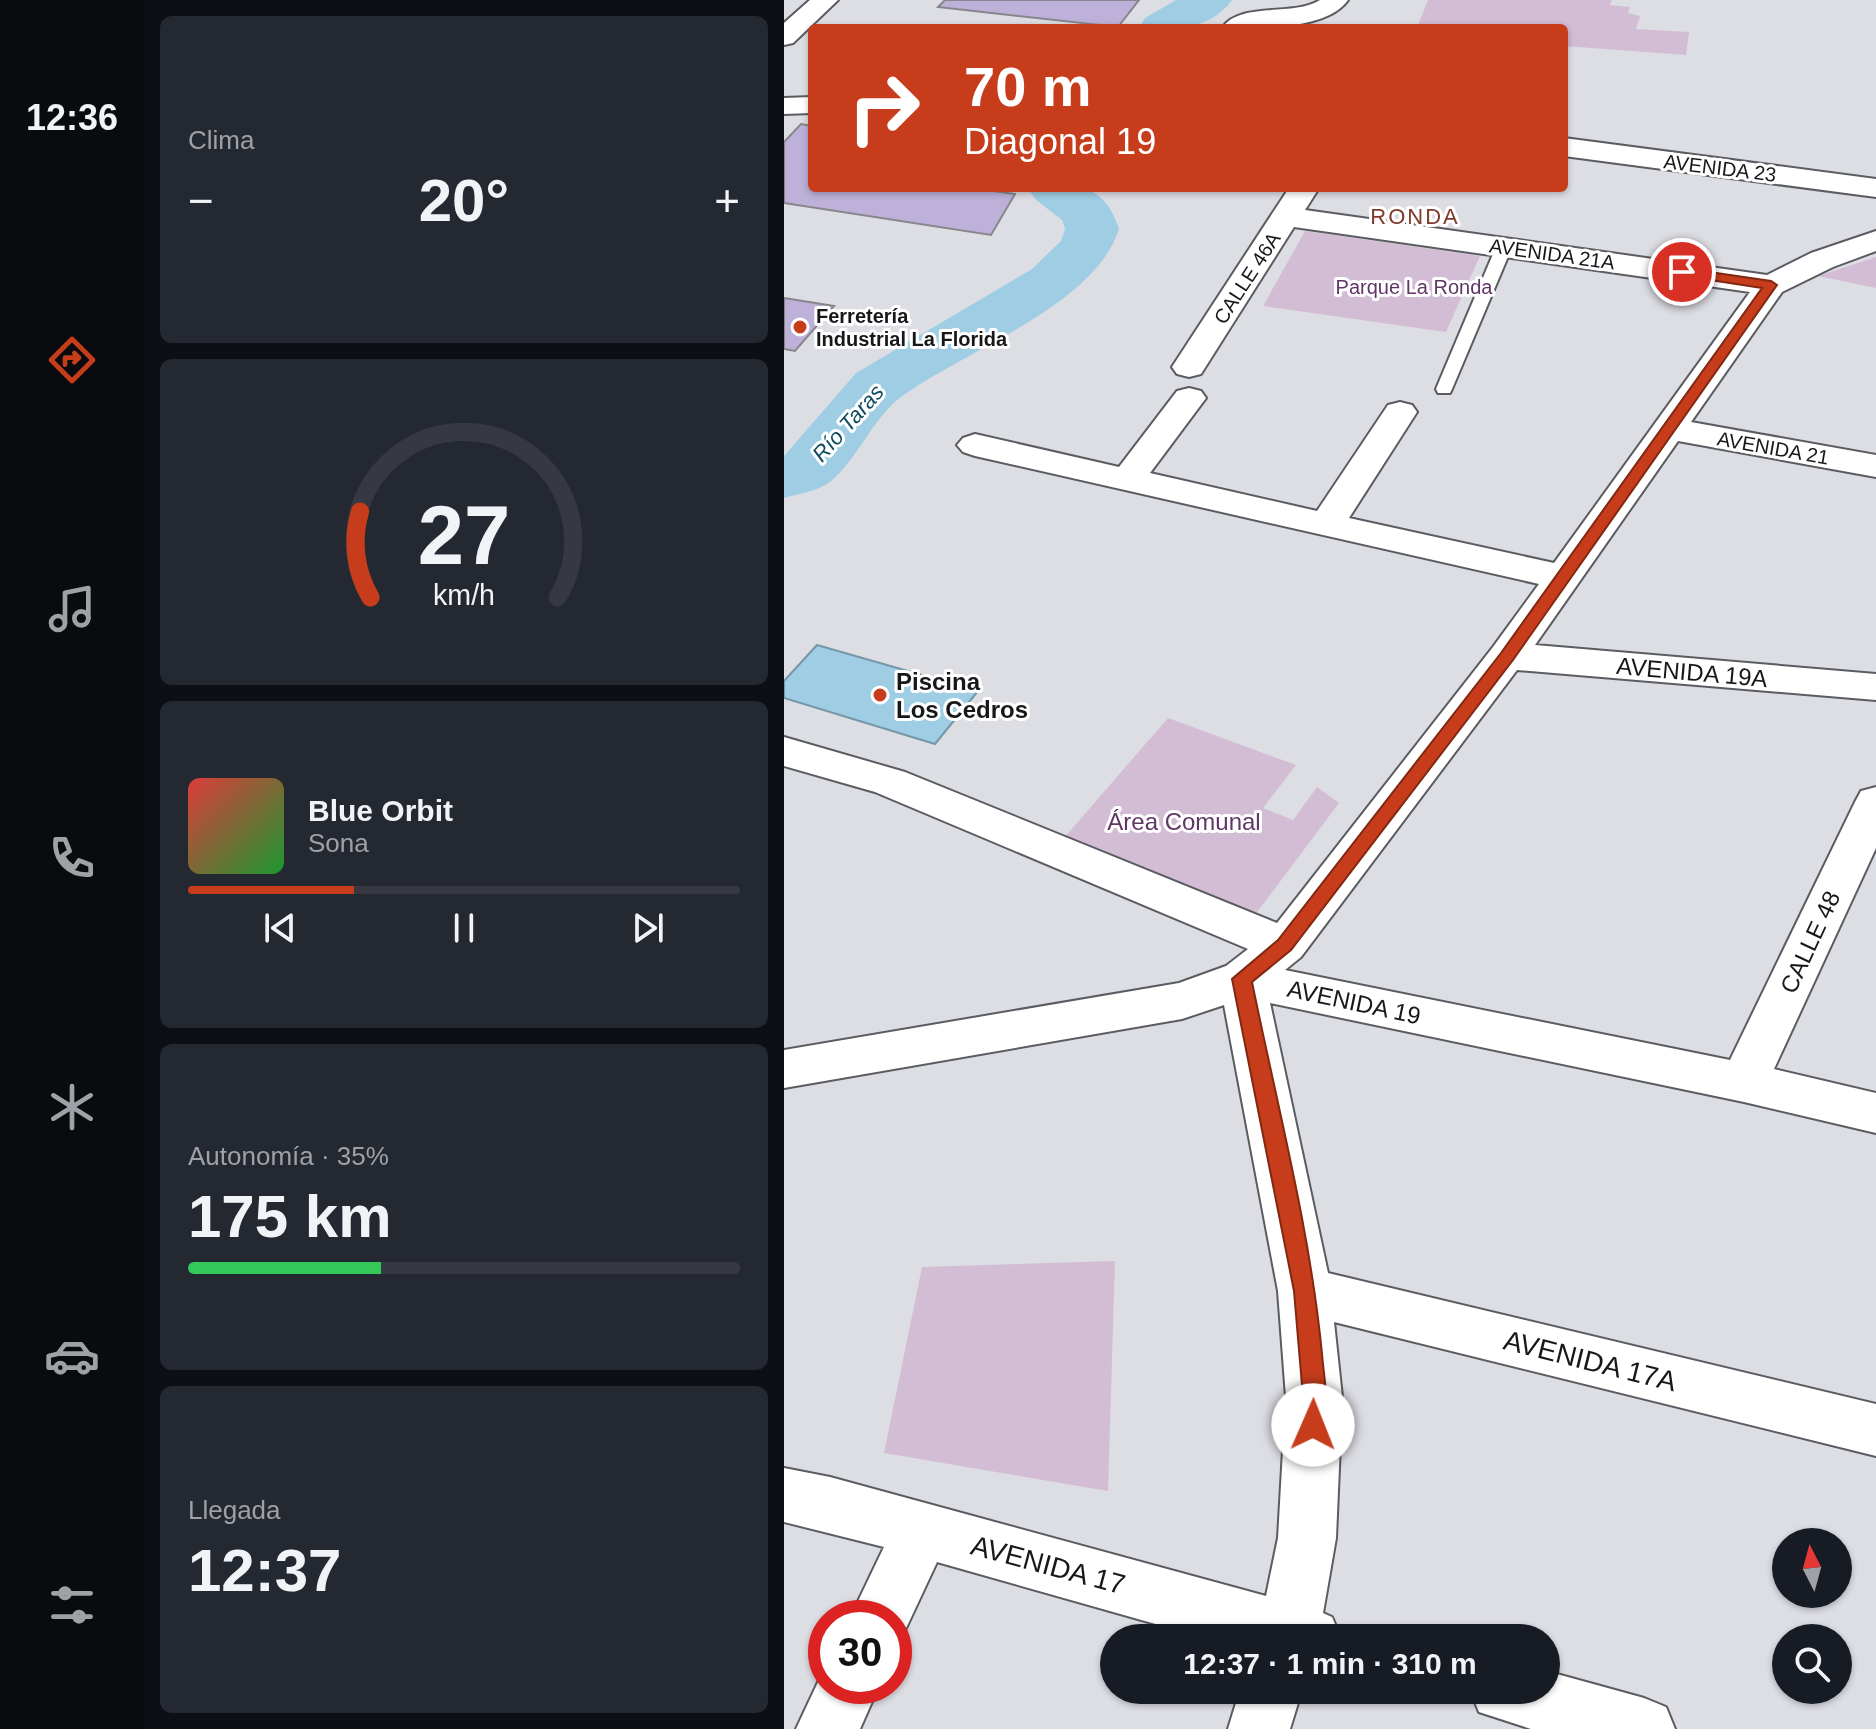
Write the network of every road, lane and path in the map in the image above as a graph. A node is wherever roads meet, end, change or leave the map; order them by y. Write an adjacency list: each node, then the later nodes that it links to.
1 (825, 0): 4 (street)
2 (1335, 0): 3 (street)
3 (1243, 24)
4 (784, 37)
5 (808, 105): 6 (street)
6 (784, 106)
7 (1568, 148): 8 (street, AVENIDA 23)
8 (1876, 188)
9 (1302, 192): 10 (street, CALLE 46A)
10 (1287, 217): 12 (street, AVENIDA 21A); 19 (street, CALLE 46A)
11 (1876, 240): 13 (street)
12 (1504, 247): 13 (street, AVENIDA 21A); 14 (lane)
13 (1771, 285): 16 (street)
14 (1444, 389)
15 (1400, 412): 20 (street)
16 (1670, 429): 18 (street, AVENIDA 21); 21 (street)
17 (975, 445): 19 (street)
18 (1876, 466)
19 (1128, 479): 20 (street)
20 (1326, 525): 21 (street)
21 (1562, 577): 22 (street)
22 (1507, 656): 23 (street, AVENIDA 19A); 26 (street)
23 (1876, 687)
24 (784, 751): 26 (street)
25 (1876, 802): 29 (street, CALLE 48)
26 (1285, 945): 27 (street)
27 (1242, 979): 28 (street); 29 (street, AVENIDA 19); 31 (street)
28 (784, 1069)
29 (1744, 1082): 30 (street, AVENIDA 19)
30 (1876, 1113)
31 (1305, 1291): 32 (street, AVENIDA 17A); 37 (street)
32 (1876, 1430)
33 (784, 1495): 34 (street, AVENIDA 17)
34 (922, 1531): 35 (street); 36 (street, AVENIDA 17)
35 (889, 1600)
36 (1253, 1624)
37 (1297, 1624)
38 (839, 1704): 41 (street)
39 (1267, 1704): 42 (street)
40 (1552, 1704): 43 (street)
41 (827, 1729)
42 (1259, 1729)
43 (1644, 1729)

